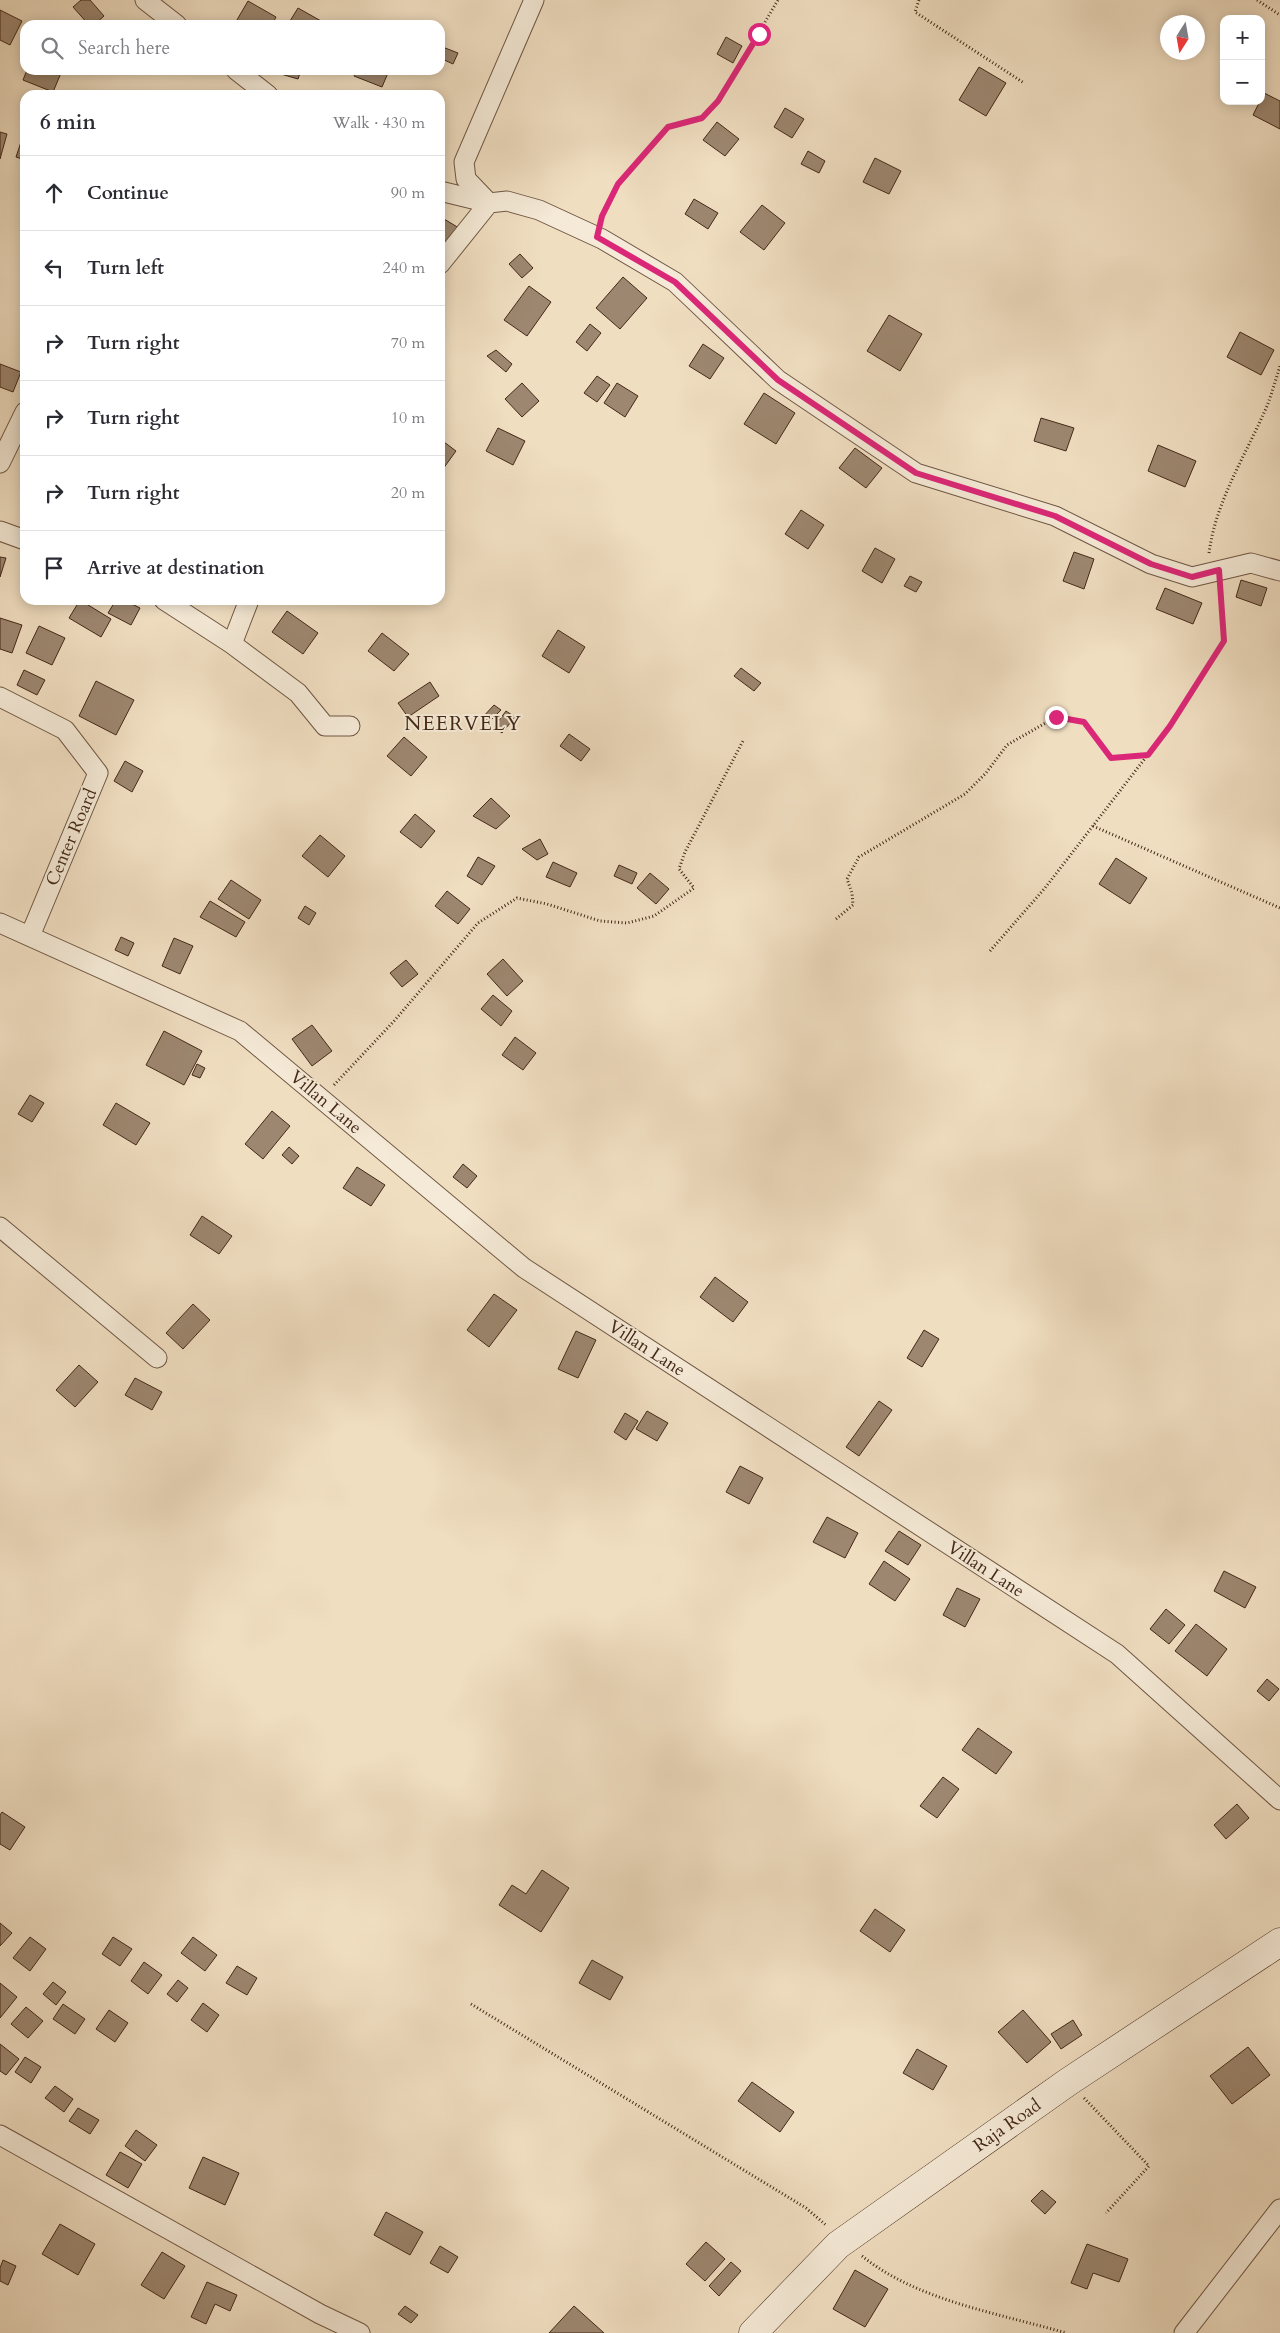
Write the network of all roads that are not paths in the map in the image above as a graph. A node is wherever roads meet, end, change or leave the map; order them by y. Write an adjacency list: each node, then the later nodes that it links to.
1 (145, 0): 3 (street)
2 (534, 0): 7 (street)
3 (171, 20)
4 (242, 75): 5 (street)
5 (262, 90)
6 (445, 192): 7 (street)
7 (489, 203): 8 (street); 13 (street)
8 (445, 258)
9 (20, 422): 10 (street)
10 (0, 463)
11 (0, 531): 12 (street)
12 (20, 538)
13 (1280, 570)
14 (172, 605): 16 (street)
15 (247, 605): 16 (street)
16 (232, 644): 18 (street)
17 (0, 697): 20 (street, Center Roard)
18 (350, 726)
19 (0, 923): 20 (street, Villan Lane)
20 (30, 936): 23 (street, Villan Lane)
21 (0, 1227): 22 (street)
22 (157, 1358)
23 (1280, 1800)
24 (1280, 1942): 28 (street, Raja Road)
25 (0, 2135): 27 (street)
26 (1280, 2209): 29 (street)
27 (360, 2333)
28 (753, 2333)
29 (1184, 2333)

